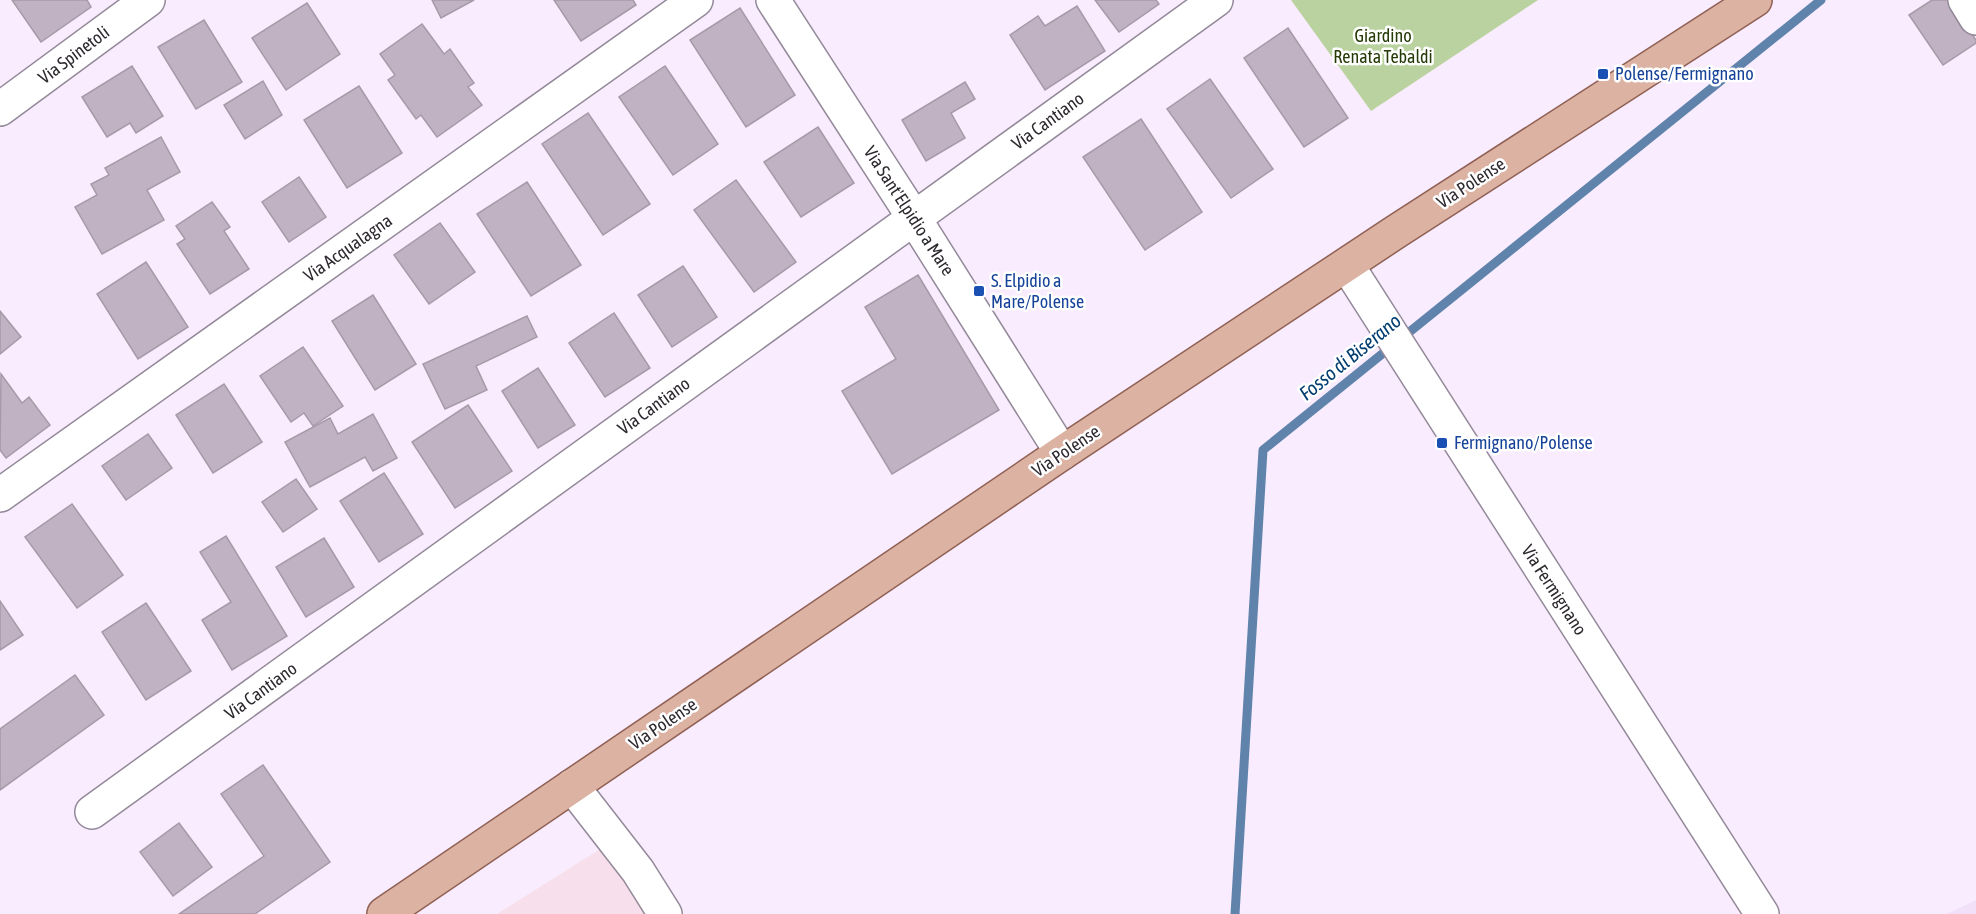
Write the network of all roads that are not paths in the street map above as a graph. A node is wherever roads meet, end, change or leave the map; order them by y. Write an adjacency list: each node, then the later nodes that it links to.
1 (148, 0): 8 (street, Via Spinetoli)
2 (696, 0): 12 (street, Via Acqualagna)
3 (773, 0): 9 (street, Via Sant'Elpidio a Mare)
4 (1216, 0): 9 (street, Via Cantiano)
5 (1755, 0): 10 (main road, Via Polense)
6 (1965, 0): 7 (street)
7 (1976, 18)
8 (0, 110)
9 (915, 218): 11 (street, Via Sant'Elpidio a Mare); 14 (street, Via Cantiano)
10 (1347, 265): 11 (main road, Via Polense); 17 (street, Via Fermignano)
11 (1062, 453): 13 (main road, Via Polense)
12 (0, 495)
13 (572, 786): 15 (main road, Via Polense); 16 (street)
14 (92, 812)
15 (384, 914)
16 (665, 914)
17 (1762, 914)

